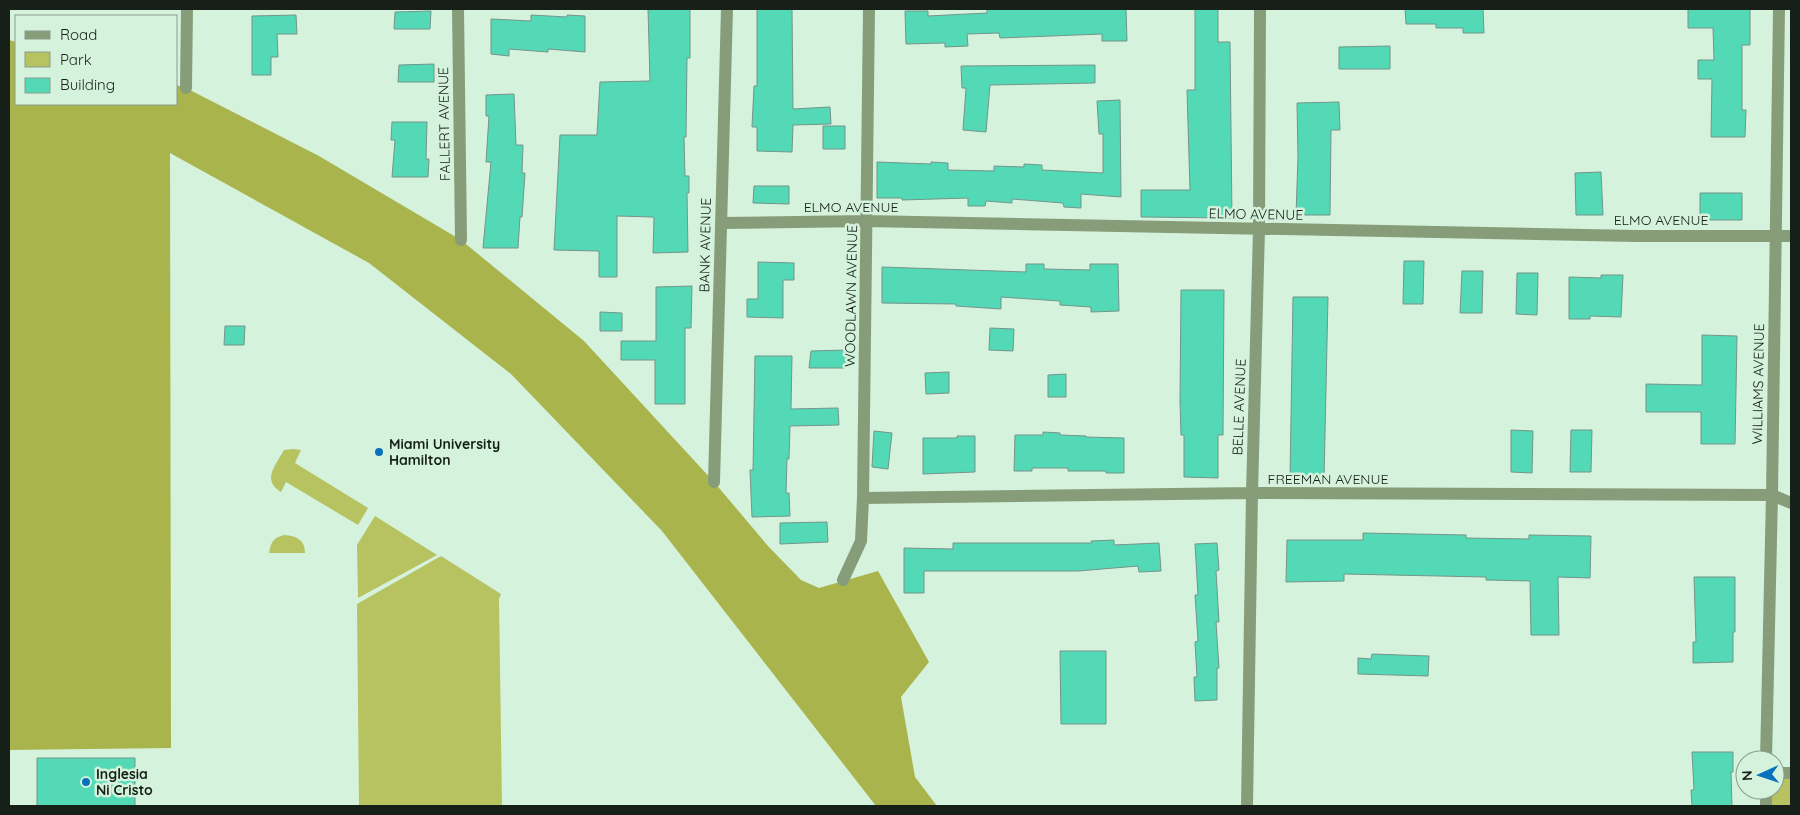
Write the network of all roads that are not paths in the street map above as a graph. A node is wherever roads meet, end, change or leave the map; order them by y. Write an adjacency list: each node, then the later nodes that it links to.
1 (187, 9): 7 (street)
2 (458, 9): 13 (street, FALLERT AVENUE)
3 (727, 9): 9 (street, BANK AVENUE)
4 (869, 9): 8 (street, WOODLAWN AVENUE)
5 (1260, 9): 10 (street, BELLE AVENUE)
6 (1779, 9): 11 (street, WILLIAMS AVENUE)
7 (186, 88)
8 (866, 222): 9 (street, ELMO AVENUE); 10 (street, ELMO AVENUE); 17 (street, WOODLAWN AVENUE)
9 (721, 223): 14 (street, BANK AVENUE)
10 (1259, 229): 11 (street, ELMO AVENUE); 15 (street, BELLE AVENUE)
11 (1775, 236): 12 (street, ELMO AVENUE); 16 (street, WILLIAMS AVENUE)
12 (1791, 236)
13 (461, 240)
14 (714, 482)
15 (1252, 494): 16 (street, FREEMAN AVENUE); 17 (street, FREEMAN AVENUE); 21 (street, BELLE AVENUE)
16 (1772, 495): 18 (street, FREEMAN AVENUE); 20 (street, WILLIAMS AVENUE)
17 (863, 498): 19 (street, WOODLAWN AVENUE)
18 (1791, 503)
19 (843, 580)
20 (1766, 750)
21 (1247, 806)

